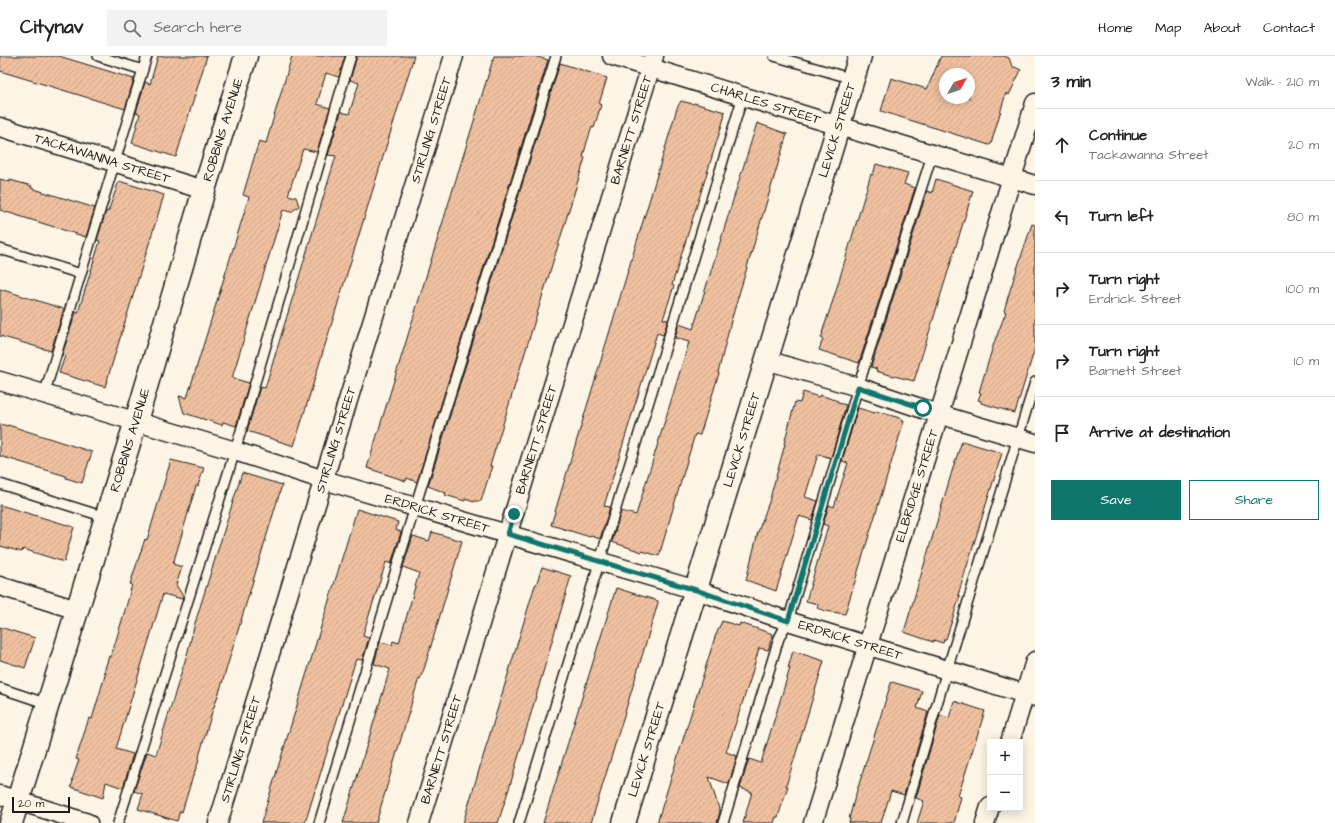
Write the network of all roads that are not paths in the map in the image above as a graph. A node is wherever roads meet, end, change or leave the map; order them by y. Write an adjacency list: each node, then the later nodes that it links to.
1 (98, 56): 11 (lane)
2 (147, 56): 11 (lane)
3 (246, 56): 21 (highway, ROBBINS AVENUE)
4 (352, 56): 33 (lane)
5 (454, 56): 34 (street, STIRLING STREET)
6 (556, 56): 36 (lane)
7 (612, 56): 10 (street, CHARLES STREET)
8 (774, 56): 12 (lane)
9 (860, 56): 12 (highway, LEVICK STREET)
10 (652, 62): 13 (street, CHARLES STREET); 38 (street, BARNETT STREET)
11 (143, 70): 18 (lane)
12 (853, 79): 15 (highway, LEVICK STREET)
13 (743, 96): 15 (street, CHARLES STREET); 39 (lane)
14 (1035, 103): 19 (street, ELBRIDGE STREET)
15 (838, 126): 17 (street, CHARLES STREET); 24 (highway, LEVICK STREET)
16 (0, 127): 18 (street, TACKAWANNA STREET)
17 (932, 155): 19 (street, CHARLES STREET); 27 (lane)
18 (115, 162): 21 (street, TACKAWANNA STREET); 23 (lane)
19 (1011, 179): 20 (street, CHARLES STREET); 29 (street, ELBRIDGE STREET)
20 (1035, 185)
21 (204, 190): 30 (highway, ROBBINS AVENUE)
22 (0, 249): 23 (lane)
23 (81, 274): 28 (lane)
24 (766, 360): 27 (street); 41 (highway, LEVICK STREET)
25 (0, 381): 28 (street, ERDRICK STREET)
26 (1035, 382): 31 (lane)
27 (858, 387): 29 (street); 43 (lane)
28 (44, 395): 30 (street, ERDRICK STREET)
29 (938, 414): 31 (street); 44 (street, ELBRIDGE STREET)
30 (136, 421): 33 (street, ERDRICK STREET); 37 (highway, ROBBINS AVENUE)
31 (1018, 438): 32 (street); 46 (lane)
32 (1035, 444)
33 (235, 451): 34 (street, ERDRICK STREET); 55 (lane)
34 (324, 480): 36 (street, ERDRICK STREET); 56 (street, STIRLING STREET)
35 (0, 484): 37 (lane)
36 (415, 507): 38 (street, ERDRICK STREET); 57 (lane)
37 (105, 517): 42 (highway, ROBBINS AVENUE)
38 (508, 534): 39 (street, ERDRICK STREET); 58 (street, BARNETT STREET)
39 (600, 562): 41 (street, ERDRICK STREET); 59 (lane)
40 (0, 586): 42 (street)
41 (696, 590): 43 (street, ERDRICK STREET); 60 (highway, LEVICK STREET)
42 (77, 610): 49 (highway, ROBBINS AVENUE)
43 (788, 621): 44 (street, ERDRICK STREET); 61 (lane)
44 (868, 645): 46 (street, ERDRICK STREET); 62 (street, ELBRIDGE STREET)
45 (1035, 661): 48 (street)
46 (947, 670): 48 (street, ERDRICK STREET); 63 (lane)
47 (0, 688): 49 (lane)
48 (1030, 695): 50 (street)
49 (48, 704): 51 (highway, ROBBINS AVENUE)
50 (1011, 739)
51 (9, 798): 53 (highway, ROBBINS AVENUE); 54 (street)
52 (989, 811): 64 (street)
53 (11, 823)
54 (88, 823)
55 (118, 823)
56 (218, 823)
57 (319, 823)
58 (419, 823)
59 (519, 823)
60 (624, 823)
61 (723, 823)
62 (813, 823)
63 (902, 823)
64 (985, 823)

